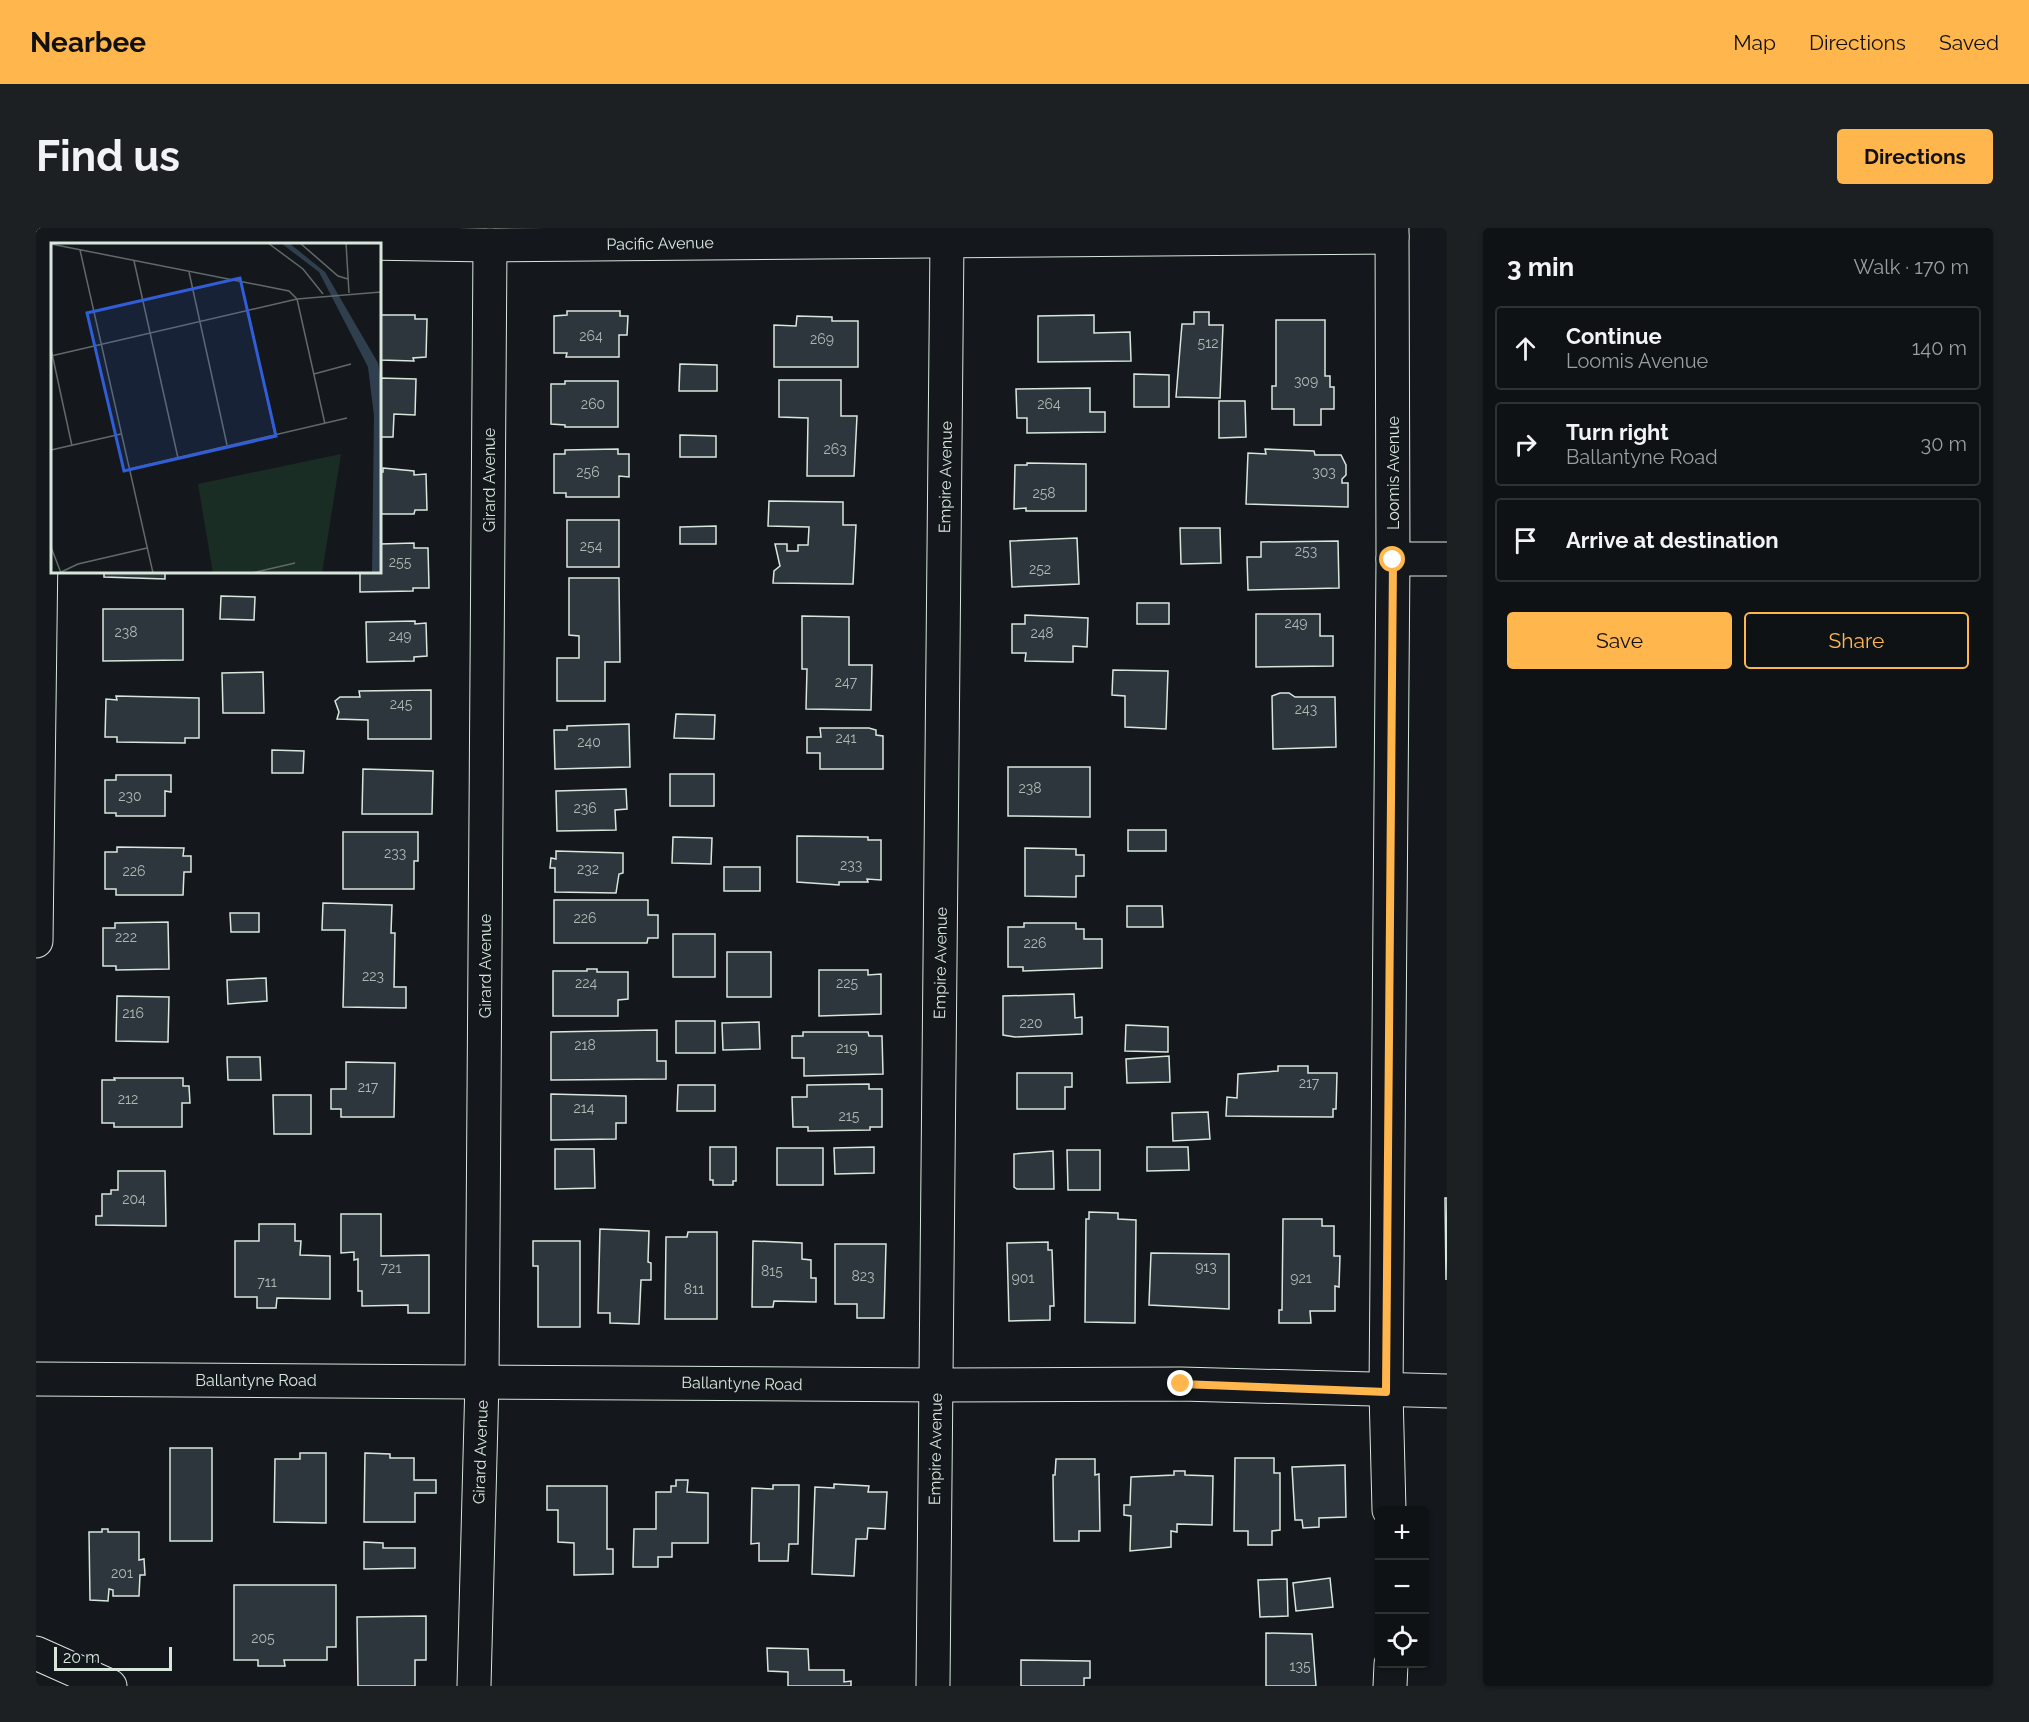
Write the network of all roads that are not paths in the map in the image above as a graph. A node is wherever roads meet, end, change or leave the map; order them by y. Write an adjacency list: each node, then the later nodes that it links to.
1 (1392, 232): 3 (street, Pacific Avenue); 8 (street, Loomis Avenue)
2 (41, 238): 4 (street, Pacific Avenue); 9 (street)
3 (947, 240): 6 (street, Pacific Avenue); 12 (street, Empire Avenue)
4 (362, 243)
5 (381, 243): 6 (street, Pacific Avenue)
6 (490, 245): 11 (street, Girard Avenue)
7 (1447, 559): 8 (street)
8 (1393, 560): 14 (street, Loomis Avenue)
9 (36, 941)
10 (36, 1379): 11 (street, Ballantyne Road)
11 (482, 1381): 12 (street, Ballantyne Road); 19 (street, Girard Avenue)
12 (936, 1385): 14 (street, Ballantyne Road); 20 (street, Empire Avenue)
13 (1447, 1391): 14 (street, Ballantyne Road)
14 (1386, 1392): 15 (street, Loomis Avenue)
15 (1389, 1506)
16 (36, 1653): 18 (street)
17 (1391, 1668): 21 (street)
18 (110, 1686)
19 (474, 1686)
20 (933, 1686)
21 (1390, 1686)

